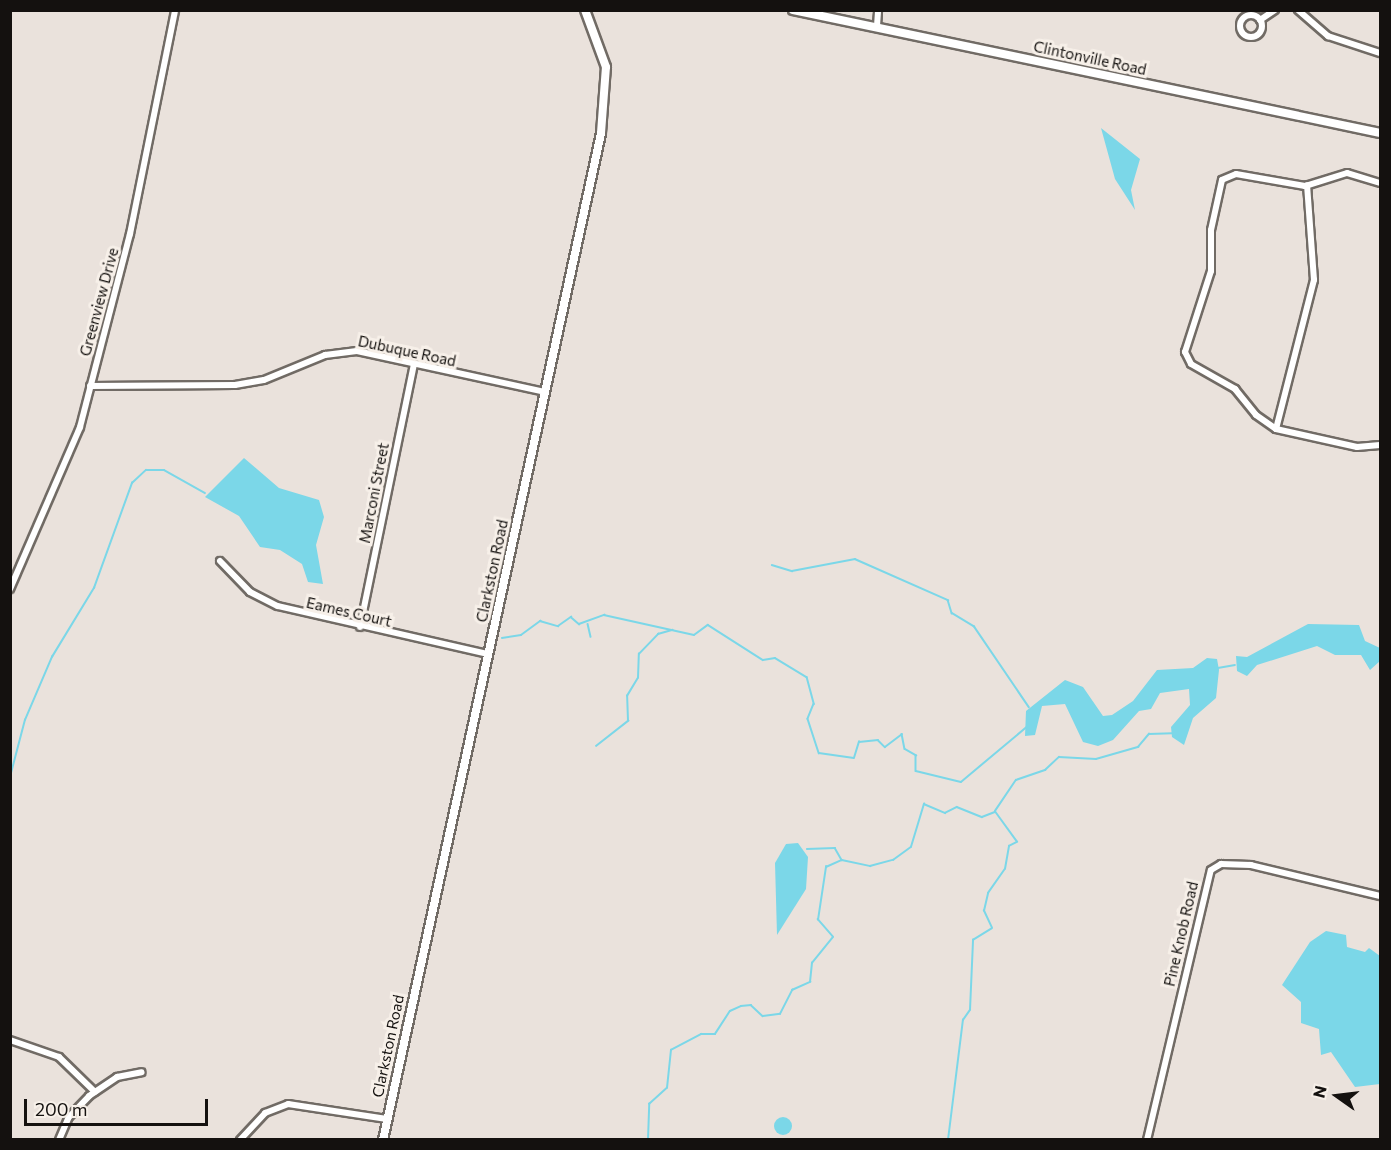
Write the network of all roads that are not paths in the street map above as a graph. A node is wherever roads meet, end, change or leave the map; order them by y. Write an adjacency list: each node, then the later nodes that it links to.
1 (176, 10): 14 (street, Greenview Drive)
2 (585, 10): 15 (main road, Clarkston Road)
3 (793, 10): 8 (main road, Clintonville Road)
4 (879, 10): 8 (street)
5 (1275, 10): 7 (street)
6 (1298, 10): 9 (street)
7 (1260, 20)
8 (877, 26): 10 (main road, Clintonville Road)
9 (1380, 53)
10 (1380, 133)
11 (1380, 183): 12 (street)
12 (1307, 185): 16 (street); 16 (street)
13 (414, 364): 14 (street, Dubuque Road); 15 (street, Dubuque Road); 20 (street, Marconi Street)
14 (90, 386): 19 (street, Greenview Drive)
15 (545, 392): 21 (main road, Clarkston Road)
16 (1276, 429): 17 (street)
17 (1380, 445)
18 (220, 561): 20 (street, Eames Court)
19 (10, 589)
20 (360, 627): 21 (street, Eames Court)
21 (488, 654): 26 (main road, Clarkston Road)
22 (1380, 896): 30 (street, Pine Knob Road)
23 (10, 1040): 25 (street)
24 (142, 1072): 25 (street)
25 (95, 1092): 27 (street)
26 (387, 1119): 28 (street); 29 (main road, Clarkston Road)
27 (59, 1140)
28 (240, 1140)
29 (383, 1140)
30 (1147, 1140)

